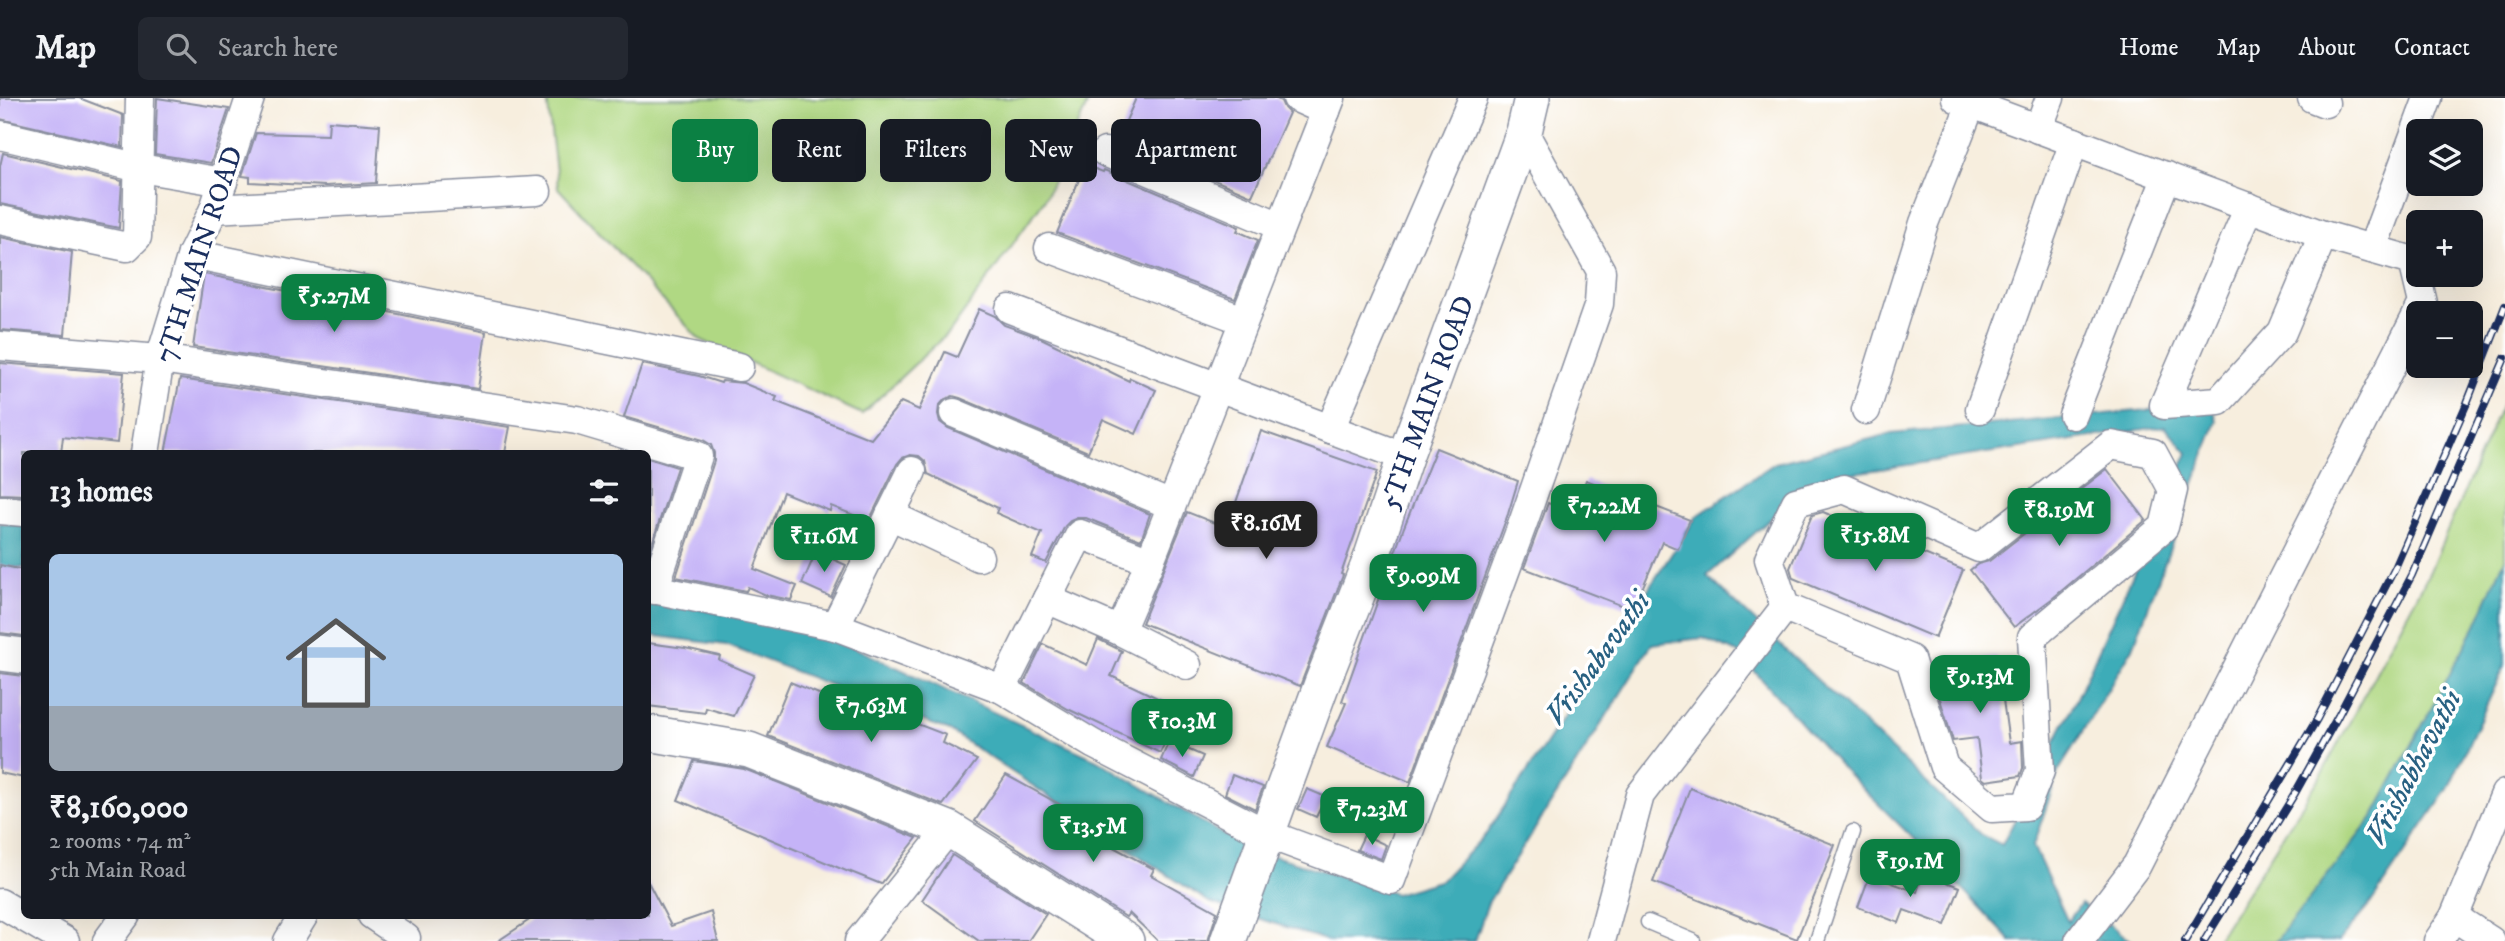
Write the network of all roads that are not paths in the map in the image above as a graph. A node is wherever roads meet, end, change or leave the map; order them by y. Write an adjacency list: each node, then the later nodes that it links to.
1 (140, 98): 15 (street)
2 (250, 98): 18 (street, 7TH MAIN ROAD)
3 (1297, 98): 9 (street)
4 (1473, 98): 36 (street)
5 (1532, 98): 11 (street, 5TH MAIN ROAD)
6 (2050, 98): 10 (street)
7 (2428, 98): 24 (street)
8 (1964, 101): 10 (street); 33 (street)
9 (1329, 104): 21 (street)
10 (2038, 128): 13 (street)
11 (1524, 132): 38 (street, 5TH MAIN ROAD); 59 (street)
12 (0, 135): 15 (street)
13 (2074, 142): 16 (street); 32 (street)
14 (1105, 152): 21 (street)
15 (140, 168): 18 (street); 20 (street)
16 (2167, 176): 19 (street); 35 (street)
17 (537, 191): 18 (street)
18 (218, 195): 25 (street, 7TH MAIN ROAD)
19 (2249, 207): 22 (street); 22 (street)
20 (0, 220)
21 (1280, 226): 27 (street)
22 (2323, 235): 24 (street)
23 (1049, 248): 27 (street)
24 (2372, 249): 78 (street)
25 (192, 254): 29 (street, 7TH MAIN ROAD); 30 (street)
26 (1010, 309): 31 (street)
27 (1243, 320): 31 (street)
28 (0, 346): 29 (street)
29 (160, 359): 37 (street, 7TH MAIN ROAD); 46 (street)
30 (739, 367)
31 (1218, 387): 36 (street); 40 (street)
32 (1980, 409)
33 (1866, 410)
34 (954, 413): 40 (street)
35 (2073, 415)
36 (1330, 429): 38 (street)
37 (145, 450)
38 (1405, 457): 59 (street, 5TH MAIN ROAD)
39 (912, 471): 43 (street)
40 (1171, 505): 45 (street)
41 (0, 510): 42 (street)
42 (21, 512)
43 (890, 515): 44 (street); 49 (street)
44 (979, 557)
45 (1150, 561): 47 (street); 50 (street)
46 (651, 589): 49 (street)
47 (1047, 599): 50 (street); 54 (street)
48 (1785, 607): 48 (street); 75 (street)
49 (835, 626): 54 (street)
50 (1120, 631): 53 (street)
51 (0, 653): 52 (street)
52 (21, 656)
53 (1186, 665)
54 (1002, 689): 59 (street)
55 (651, 734): 57 (street)
56 (2505, 794): 62 (street)
57 (949, 829): 69 (street); 73 (street)
58 (1853, 831): 77 (lane)
59 (1267, 834): 74 (street, 5TH MAIN ROAD)
60 (0, 903): 61 (street)
61 (21, 915)
62 (2454, 917): 79 (street); 80 (street)
63 (27, 919): 70 (street)
64 (123, 919): 71 (street)
65 (302, 919): 72 (street)
66 (378, 919): 68 (street)
67 (1648, 922): 76 (lane)
68 (406, 938)
69 (863, 940)
70 (65, 941)
71 (107, 941)
72 (288, 941)
73 (1126, 941)
74 (1228, 941)
75 (1601, 941)
76 (1693, 941)
77 (1817, 941)
78 (2079, 941)
79 (2438, 941)
80 (2491, 941)

